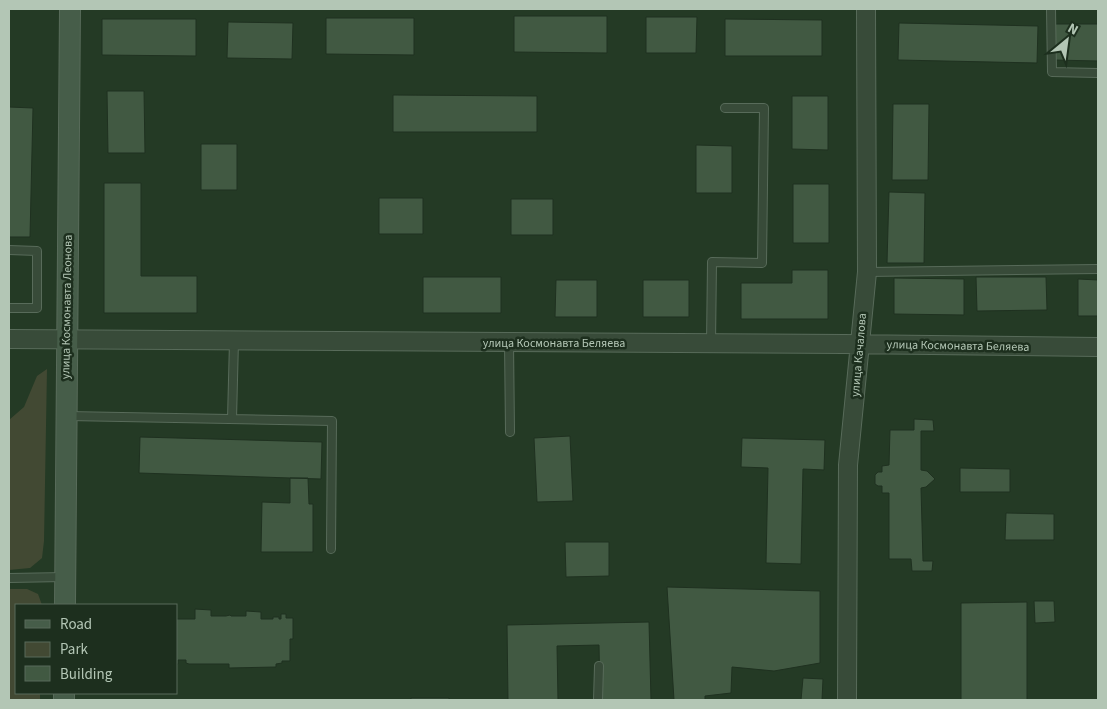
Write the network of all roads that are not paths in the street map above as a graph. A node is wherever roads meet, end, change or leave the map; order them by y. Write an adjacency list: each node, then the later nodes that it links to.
1 (70, 9): 11 (main road, улица Космонавта Леонова)
2 (866, 9): 8 (street, улица Качалова)
3 (1051, 9): 4 (lane)
4 (1098, 73)
5 (725, 108): 14 (lane)
6 (9, 250): 9 (lane)
7 (1098, 268): 8 (lane)
8 (867, 272): 15 (street, улица Качалова)
9 (9, 308)
10 (9, 339): 11 (street, улица Космонавта Беляева)
11 (66, 339): 12 (street, улица Космонавта Беляева); 17 (main road, улица Космонавта Леонова)
12 (234, 340): 13 (street, улица Космонавта Беляева); 18 (lane)
13 (508, 342): 14 (street, улица Космонавта Беляева); 19 (lane)
14 (711, 344): 15 (street, улица Космонавта Беляева)
15 (860, 345): 16 (street, улица Космонавта Беляева); 26 (street, улица Качалова)
16 (1098, 347)
17 (66, 416): 18 (lane); 21 (main road, улица Космонавта Леонова)
18 (232, 419): 20 (lane)
19 (510, 432)
20 (330, 549)
21 (65, 577): 22 (lane); 23 (main road, улица Космонавта Леонова)
22 (9, 578)
23 (65, 604)
24 (599, 666): 25 (lane)
25 (598, 700)
26 (847, 700)

